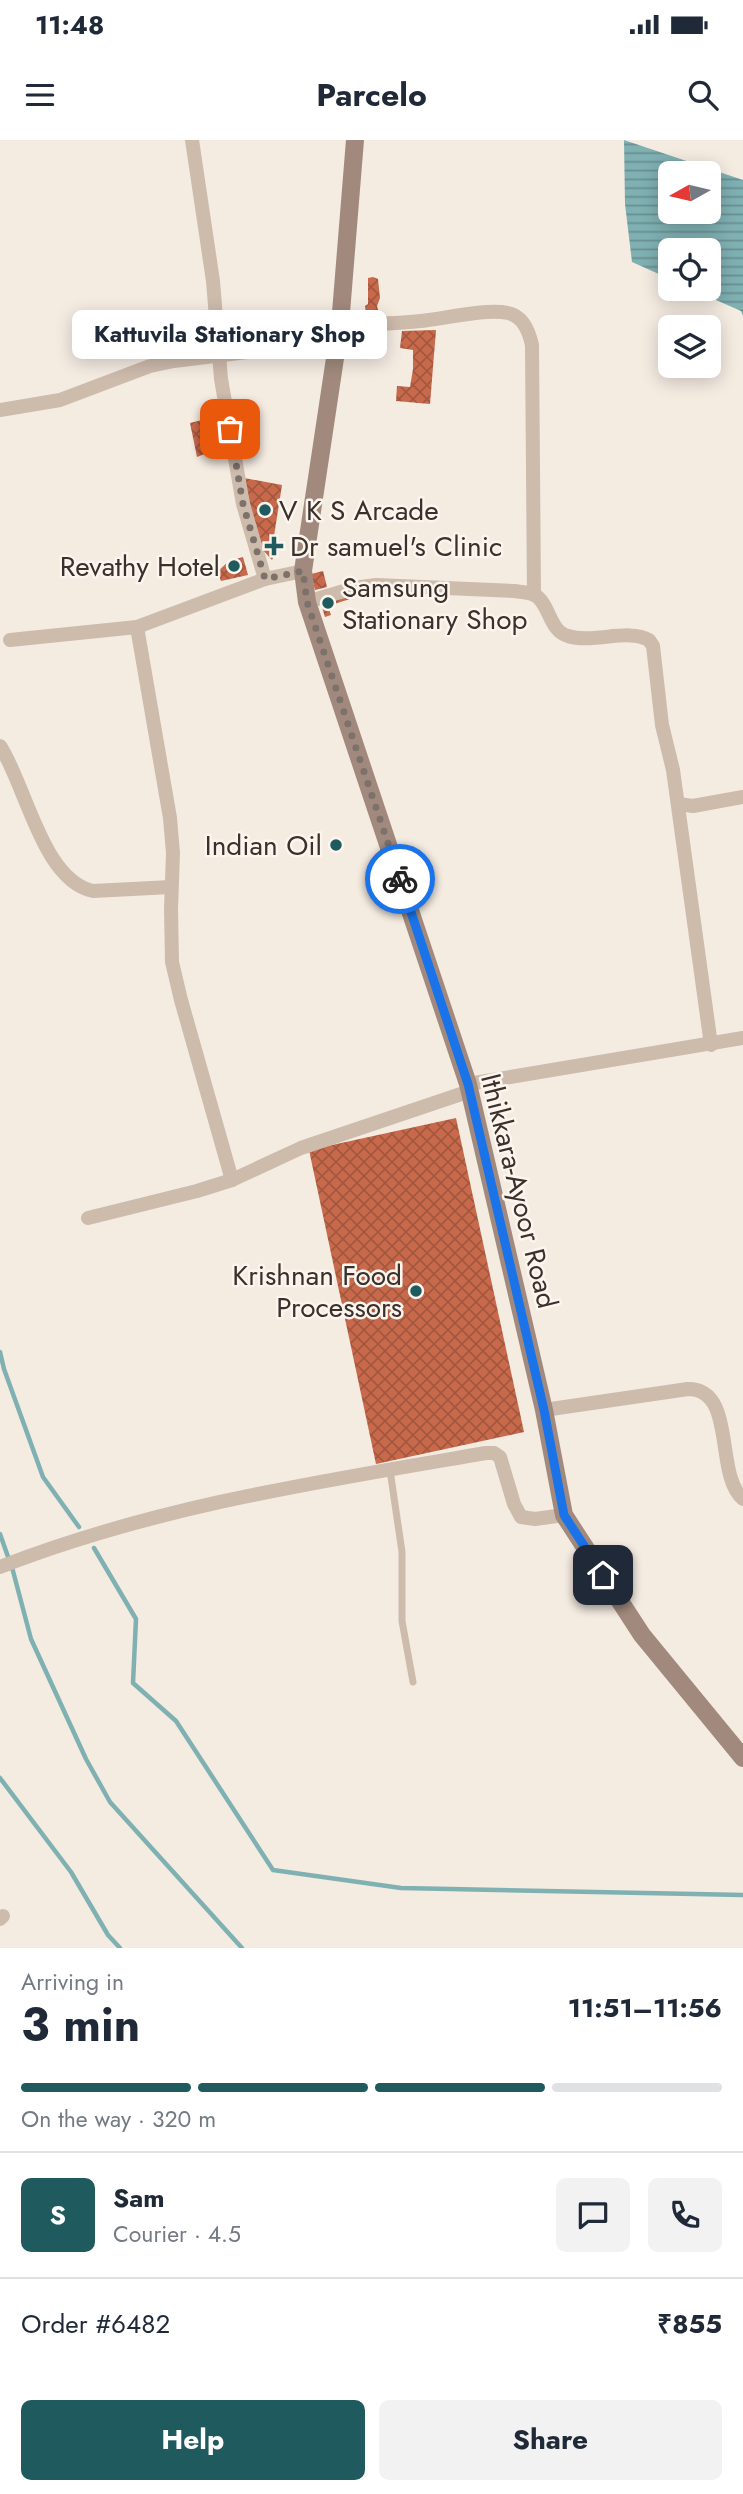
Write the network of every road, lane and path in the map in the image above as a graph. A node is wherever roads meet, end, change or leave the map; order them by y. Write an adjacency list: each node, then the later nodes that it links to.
1 (192, 140): 5 (street)
2 (355, 140): 3 (main road, Ithikkara-Ayoor Road)
3 (340, 325): 4 (main road, Ithikkara-Ayoor Road); 9 (street)
4 (337, 346): 5 (street); 7 (main road, Ithikkara-Ayoor Road)
5 (219, 354): 6 (street); 8 (street)
6 (0, 410)
7 (303, 571): 8 (street); 10 (main road, Ithikkara-Ayoor Road)
8 (265, 579): 11 (street)
9 (534, 595): 10 (street); 15 (street)
10 (307, 602): 19 (main road, Ithikkara-Ayoor Road)
11 (137, 627): 12 (street); 16 (street)
12 (10, 640)
13 (0, 746): 16 (street)
14 (743, 797): 15 (street)
15 (678, 804): 18 (street)
16 (172, 887): 20 (street)
17 (743, 1038): 18 (street)
18 (711, 1045): 19 (street)
19 (469, 1088): 20 (street); 22 (main road, Ithikkara-Ayoor Road)
20 (232, 1180): 21 (street)
21 (88, 1218)
22 (544, 1410): 24 (street); 25 (main road, Ithikkara-Ayoor Road)
23 (390, 1470): 25 (street); 26 (street); 27 (lane)
24 (743, 1499)
25 (564, 1515): 28 (main road, Ithikkara-Ayoor Road)
26 (7, 1564)
27 (413, 1682)
28 (743, 1758)

